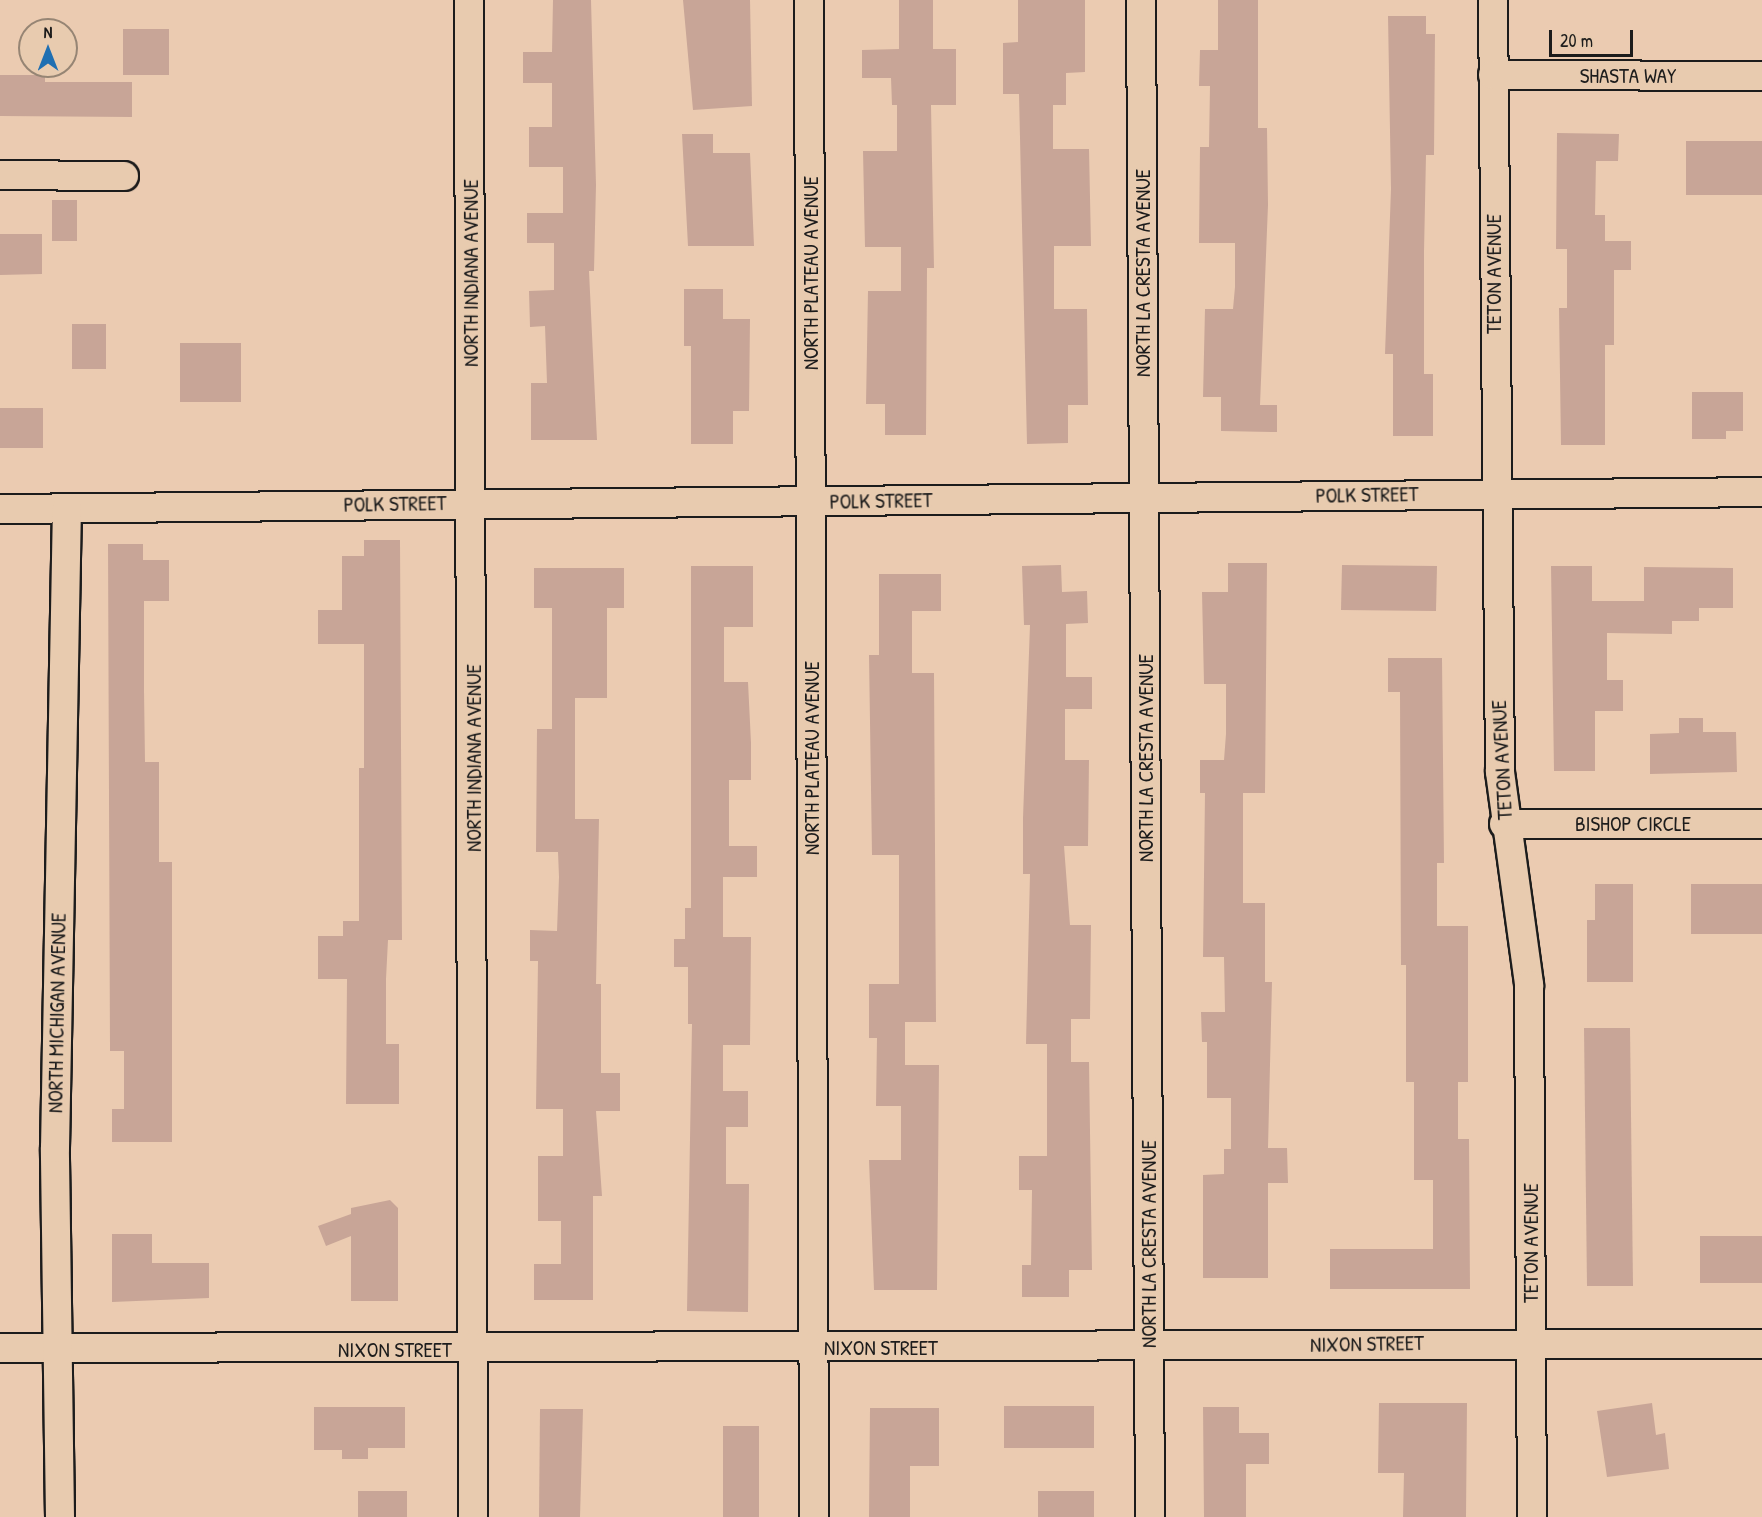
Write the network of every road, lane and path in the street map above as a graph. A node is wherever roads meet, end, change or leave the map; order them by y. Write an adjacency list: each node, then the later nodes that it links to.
1 (469, 0): 13 (street, NORTH INDIANA AVENUE)
2 (809, 0): 12 (street, NORTH PLATEAU AVENUE)
3 (1141, 0): 11 (street, NORTH LA CRESTA AVENUE)
4 (1493, 0): 5 (street, TETON AVENUE)
5 (1493, 75): 6 (street, SHASTA WAY); 10 (street, TETON AVENUE)
6 (1762, 76)
7 (0, 175): 8 (street)
8 (124, 176)
9 (1762, 492): 10 (street, POLK STREET)
10 (1494, 494): 11 (street, POLK STREET); 16 (street, TETON AVENUE)
11 (1144, 498): 12 (street, POLK STREET); 20 (street, NORTH LA CRESTA AVENUE)
12 (812, 502): 13 (street, POLK STREET); 23 (street, NORTH PLATEAU AVENUE)
13 (473, 503): 14 (street, POLK STREET); 24 (street, NORTH INDIANA AVENUE)
14 (67, 508): 15 (street, POLK STREET); 22 (street, NORTH MICHIGAN AVENUE)
15 (0, 509)
16 (1504, 824): 17 (street, BISHOP CIRCLE); 18 (street, TETON AVENUE)
17 (1762, 824)
18 (1532, 1343): 19 (street, NIXON STREET); 20 (street, NIXON STREET); 29 (street, TETON AVENUE)
19 (1762, 1344)
20 (1150, 1346): 23 (street, NIXON STREET); 28 (street, NORTH LA CRESTA AVENUE)
21 (0, 1348): 22 (street, NIXON STREET)
22 (57, 1349): 24 (street, NIXON STREET); 25 (street, NORTH MICHIGAN AVENUE)
23 (813, 1349): 24 (street, NIXON STREET); 27 (street, NORTH PLATEAU AVENUE)
24 (473, 1350): 26 (street, NORTH INDIANA AVENUE)
25 (60, 1517)
26 (473, 1517)
27 (814, 1517)
28 (1150, 1517)
29 (1532, 1517)

